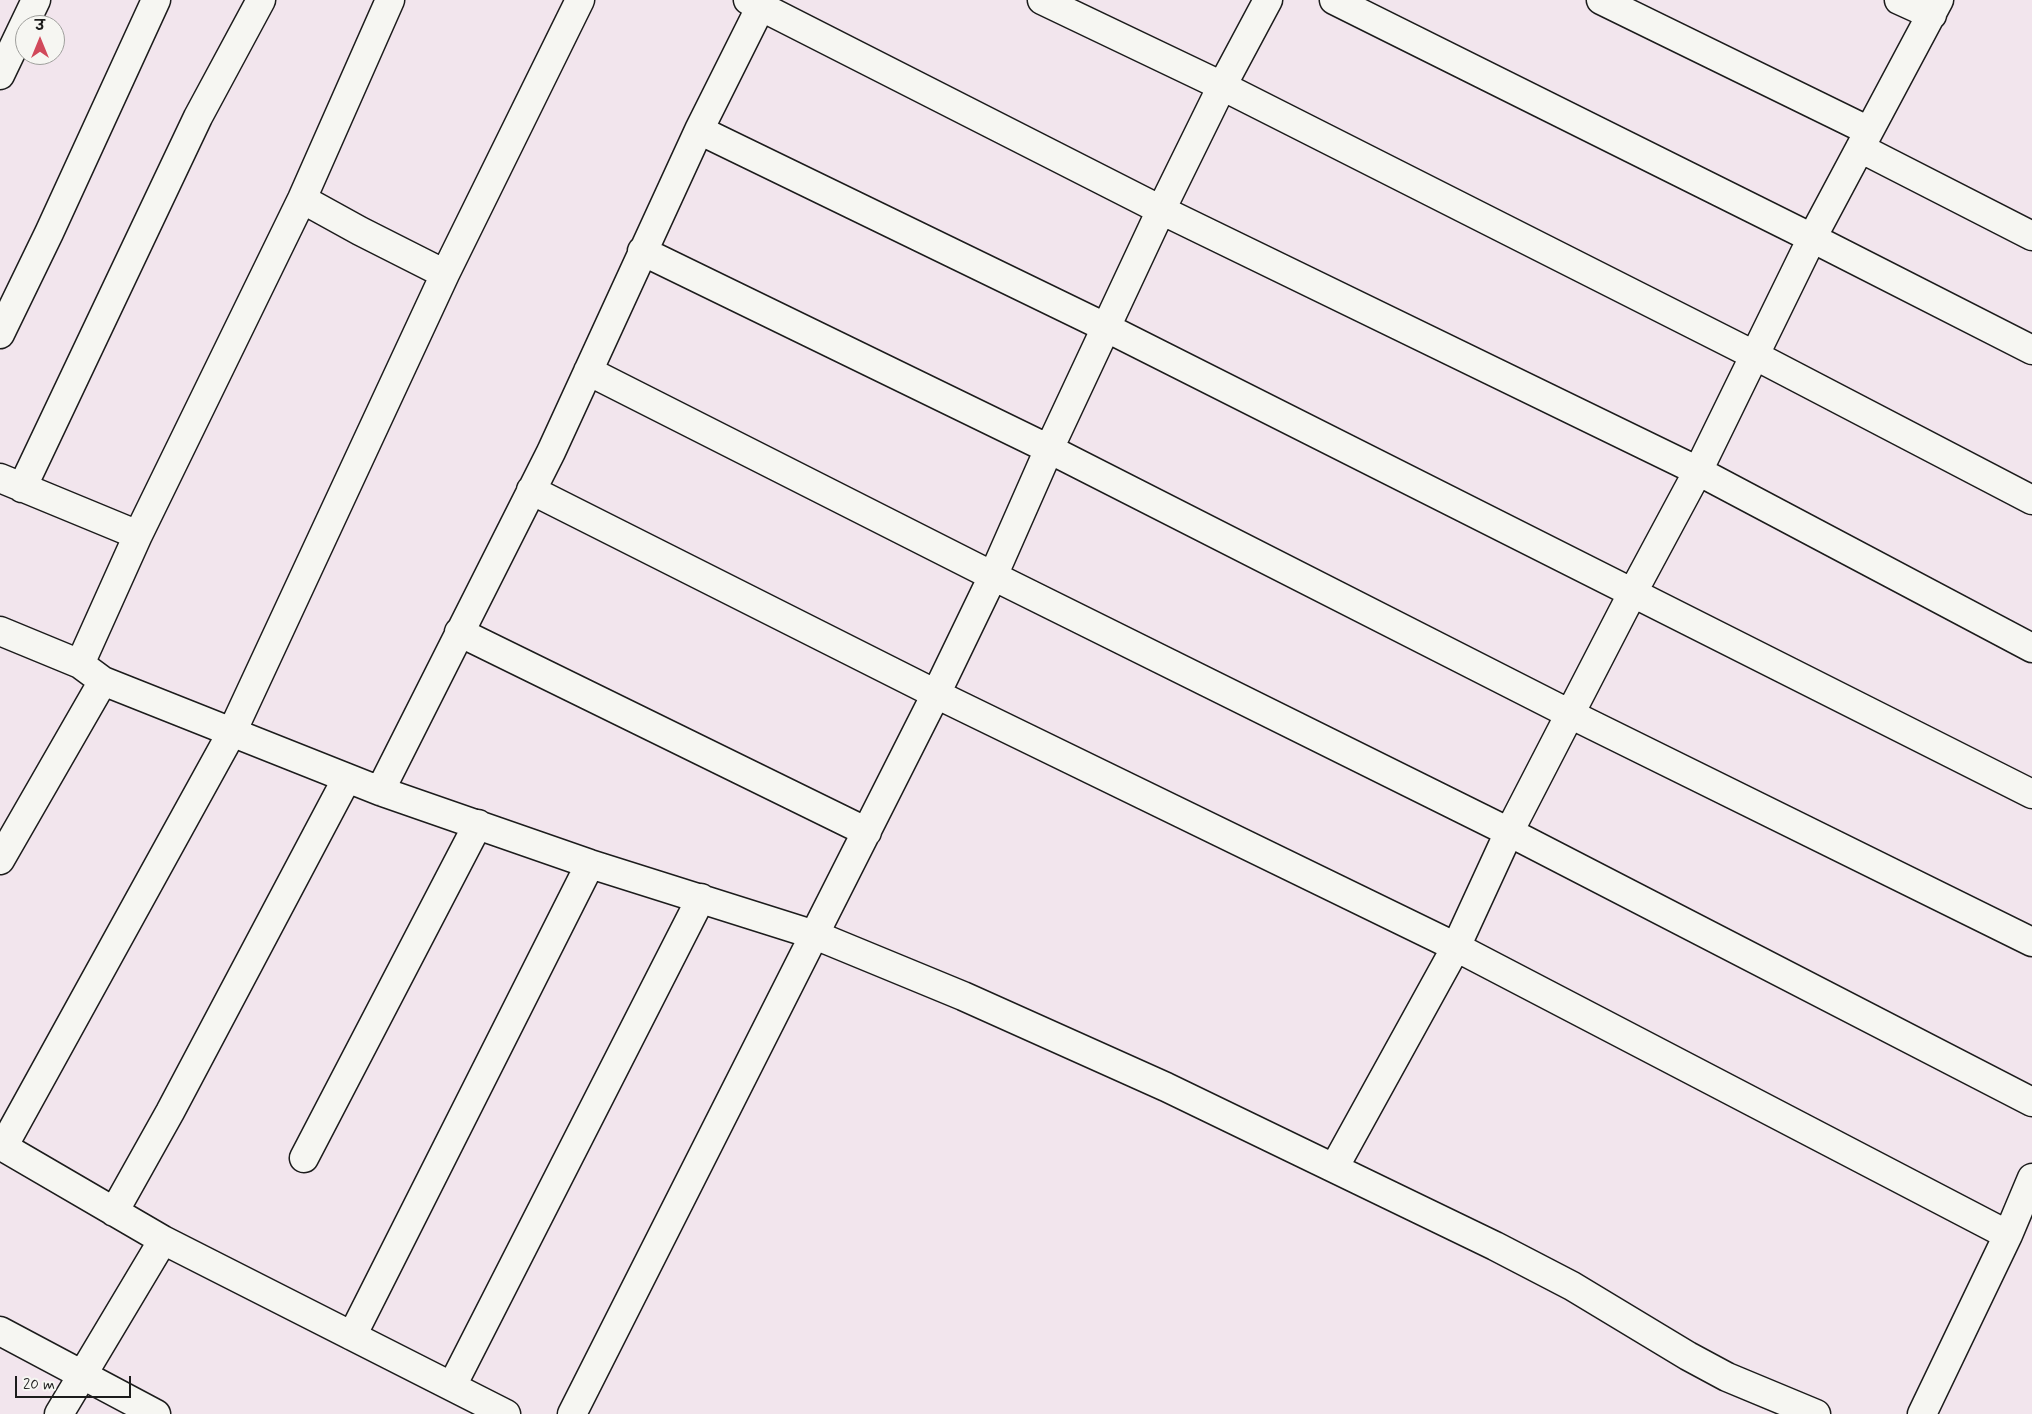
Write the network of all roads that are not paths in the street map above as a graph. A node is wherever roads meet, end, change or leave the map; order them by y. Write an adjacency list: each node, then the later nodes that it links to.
1 (36, 0): 13 (street)
2 (156, 0): 24 (street)
3 (261, 0): 30 (street)
4 (390, 0): 17 (street)
5 (580, 0): 22 (street)
6 (1042, 0): 14 (street)
7 (1268, 0): 14 (street)
8 (1334, 0): 20 (street)
9 (1601, 0): 16 (street)
10 (1899, 0): 12 (street)
11 (757, 2): 15 (street); 18 (street)
12 (1936, 7): 16 (street)
13 (0, 75)
14 (1222, 86): 18 (street); 26 (street)
15 (698, 130): 21 (street); 23 (street)
16 (1864, 139): 19 (street); 20 (street)
17 (302, 199): 22 (street); 33 (street)
18 (1161, 210): 23 (street); 29 (street)
19 (2032, 236)
20 (1812, 238): 25 (street); 26 (street)
21 (642, 250): 27 (street); 28 (street)
22 (445, 274): 43 (street)
23 (1107, 328): 28 (street); 35 (street)
24 (0, 334)
25 (2032, 350)
26 (1754, 355): 29 (street); 32 (street)
27 (588, 371): 31 (street); 34 (street)
28 (1049, 448): 34 (street); 42 (street)
29 (1698, 471): 35 (street); 38 (street)
30 (11, 483): 33 (street)
31 (531, 490): 37 (street); 41 (street)
32 (2032, 500)
33 (138, 535): 39 (street)
34 (993, 576): 41 (street); 49 (street)
35 (1633, 592): 42 (street); 46 (street)
36 (0, 632): 39 (street)
37 (459, 632): 45 (street); 48 (street)
38 (2032, 648)
39 (80, 664): 40 (street)
40 (103, 681): 43 (street); 50 (street)
41 (936, 694): 48 (street); 55 (street)
42 (1570, 714): 49 (street); 54 (street)
43 (232, 732): 44 (street); 57 (street)
44 (347, 778): 45 (street); 61 (street)
45 (380, 791): 47 (street)
46 (2032, 794)
47 (478, 824): 51 (street); 58 (street)
48 (867, 832): 53 (street)
49 (1509, 832): 55 (street); 56 (street)
50 (0, 860)
51 (590, 864): 52 (street); 65 (street)
52 (701, 898): 53 (street); 67 (street)
53 (815, 935): 59 (street); 71 (street)
54 (2032, 942)
55 (1456, 947): 59 (street); 62 (street)
56 (2032, 1102)
57 (2, 1146): 61 (street)
58 (304, 1158)
59 (1334, 1168): 72 (street)
60 (2032, 1178): 62 (street)
61 (114, 1212): 63 (street)
62 (2008, 1235): 73 (street)
63 (163, 1240): 65 (street); 66 (street)
64 (0, 1330): 66 (street)
65 (352, 1336): 67 (street)
66 (82, 1374): 68 (street); 69 (street)
67 (452, 1386): 70 (street)
68 (59, 1414)
69 (156, 1414)
70 (506, 1414)
71 (572, 1414)
72 (1816, 1414)
73 (1922, 1414)

